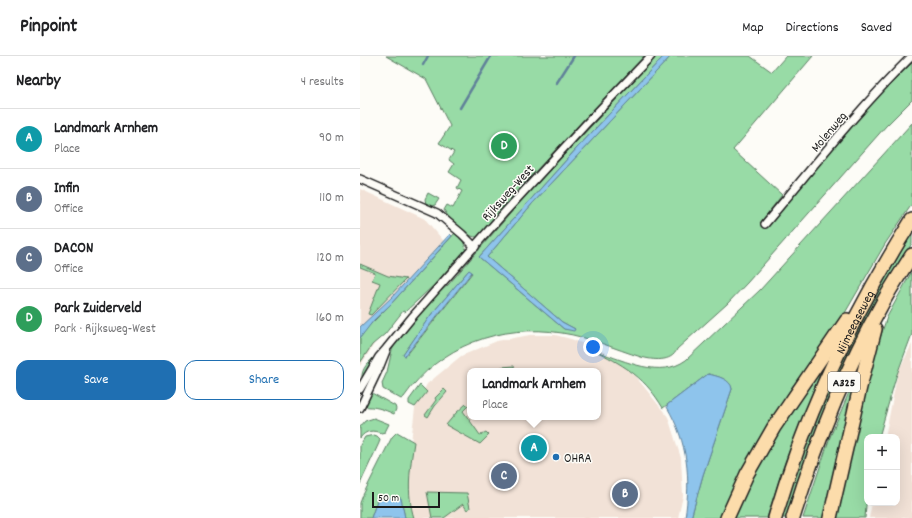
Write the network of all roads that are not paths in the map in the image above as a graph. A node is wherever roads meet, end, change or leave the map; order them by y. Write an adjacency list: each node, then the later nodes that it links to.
1 (651, 56): 6 (street, Rijksweg-West)
2 (912, 56): 5 (street, Molenweg)
3 (360, 179): 6 (street)
4 (912, 220): 8 (highway, Nijmeegseweg / A325)
5 (765, 224)
6 (474, 247): 10 (street, Rijksweg-West)
7 (912, 255): 9 (highway, Nijmeegseweg / A325)
8 (866, 295): 13 (highway, A325); 14 (highway, Nijmeegseweg / A325)
9 (882, 304): 15 (highway, Nijmeegseweg / A325); 16 (highway, A325)
10 (386, 349): 11 (street, Rijksweg-West); 12 (street, Rijksweg-West)
11 (360, 389)
12 (360, 408)
13 (728, 518)
14 (775, 518)
15 (793, 518)
16 (830, 518)

